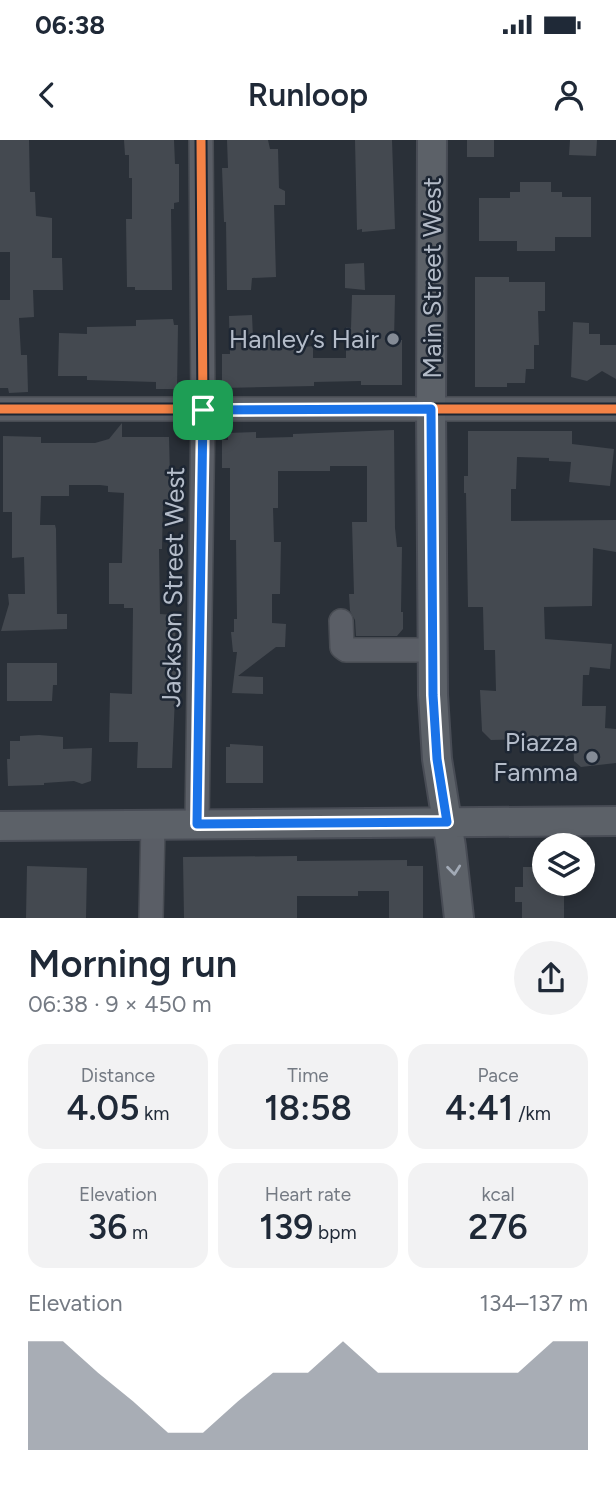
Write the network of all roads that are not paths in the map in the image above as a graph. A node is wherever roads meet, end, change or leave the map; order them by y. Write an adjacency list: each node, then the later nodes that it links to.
1 (201, 140): 6 (street, Jackson Street West)
2 (432, 140): 5 (main road, Main Street West)
3 (616, 408): 5 (street)
4 (0, 409): 6 (street)
5 (431, 409): 6 (street); 8 (main road, Main Street West)
6 (203, 410): 12 (street, Jackson Street West)
7 (341, 621): 8 (street)
8 (433, 650): 10 (main road, Main Street West)
9 (616, 821): 10 (main road)
10 (447, 822): 12 (main road); 15 (main road, Main Street West, one-way to 15)
11 (153, 824): 12 (main road); 13 (main road); 14 (street)
12 (197, 824)
13 (0, 826)
14 (150, 918)
15 (459, 918)

